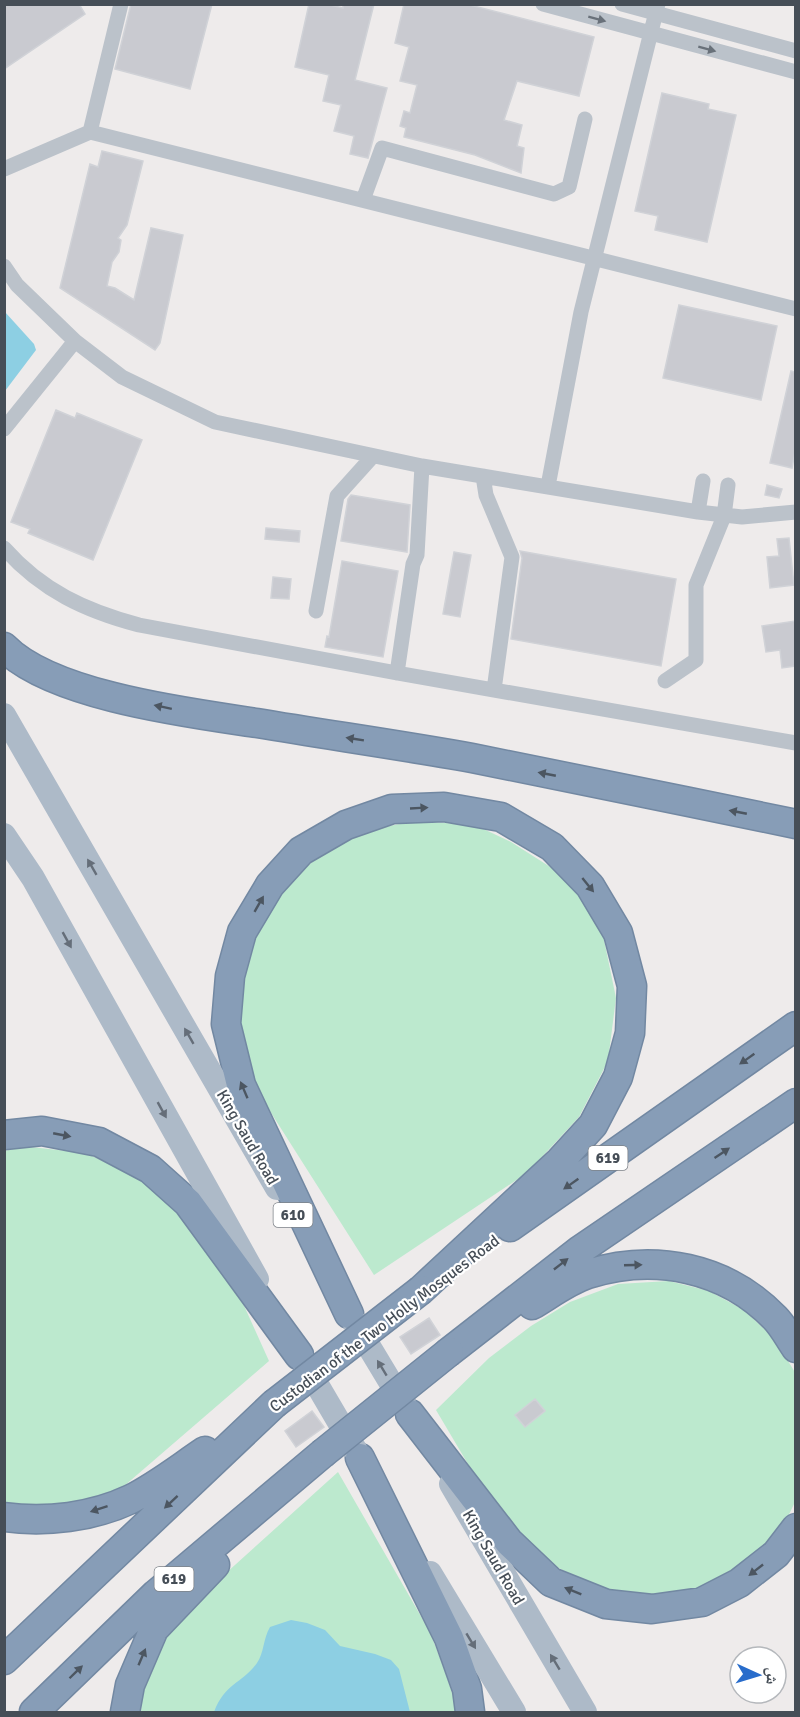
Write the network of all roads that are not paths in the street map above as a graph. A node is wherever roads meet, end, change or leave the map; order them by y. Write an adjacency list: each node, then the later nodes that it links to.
1 (121, 4): 9 (street)
2 (543, 4): 5 (street, one-way to 5)
3 (622, 4): 4 (street)
4 (657, 9): 5 (street); 6 (street)
5 (650, 34): 7 (street, one-way to 7); 12 (street)
6 (795, 51)
7 (795, 72)
8 (585, 120): 11 (street)
9 (90, 132): 10 (street); 11 (street)
10 (4, 169)
11 (363, 200): 12 (street)
12 (594, 259): 14 (street); 22 (street)
13 (4, 266): 15 (street)
14 (795, 309)
15 (75, 341): 16 (street); 17 (street)
16 (4, 429)
17 (373, 456): 18 (street); 27 (street)
18 (422, 466): 19 (street); 29 (street)
19 (483, 476): 22 (street); 31 (street)
20 (703, 481): 23 (street)
21 (728, 485): 25 (street)
22 (548, 486): 23 (street)
23 (698, 512): 25 (street)
24 (795, 512): 25 (street)
25 (723, 516): 30 (street)
26 (4, 548): 29 (street)
27 (316, 611)
28 (4, 647): 34 (highway, one-way to 28)
29 (397, 673): 31 (street)
30 (665, 681)
31 (494, 690): 33 (street)
32 (4, 716): 40 (main road, King Saud Road / 610, one-way to 32)
33 (795, 743)
34 (795, 824)
35 (4, 836): 43 (main road, one-way to 43)
36 (795, 1026): 39 (highway, Custodian of the Two Holly Mosques Road / 619, one-way to 39)
37 (795, 1103): 42 (highway, 619, one-way to 37)
38 (4, 1135): 43 (highway, one-way to 43)
39 (421, 1290): 40 (highway, one-way to 39); 44 (highway, Custodian of the Two Holly Mosques Road / 619, bridge)
40 (349, 1314): 45 (main road, King Saud Road / 610, one-way to 40)
41 (795, 1348): 42 (highway, one-way to 41)
42 (449, 1352): 46 (highway, 619, bridge)
43 (299, 1355): 47 (main road)
44 (274, 1404): 48 (highway, one-way to 48); 50 (highway, Custodian of the Two Holly Mosques Road / 619, one-way to 50)
45 (410, 1414): 49 (highway, one-way to 45); 55 (main road, King Saud Road / 610, one-way to 45)
46 (322, 1454): 51 (highway, 619, one-way to 46); 52 (highway, one-way to 46)
47 (360, 1458): 53 (highway); 54 (main road, one-way to 54)
48 (4, 1517)
49 (795, 1528)
50 (4, 1660)
51 (34, 1713)
52 (125, 1713)
53 (470, 1713)
54 (514, 1713)
55 (585, 1713)

